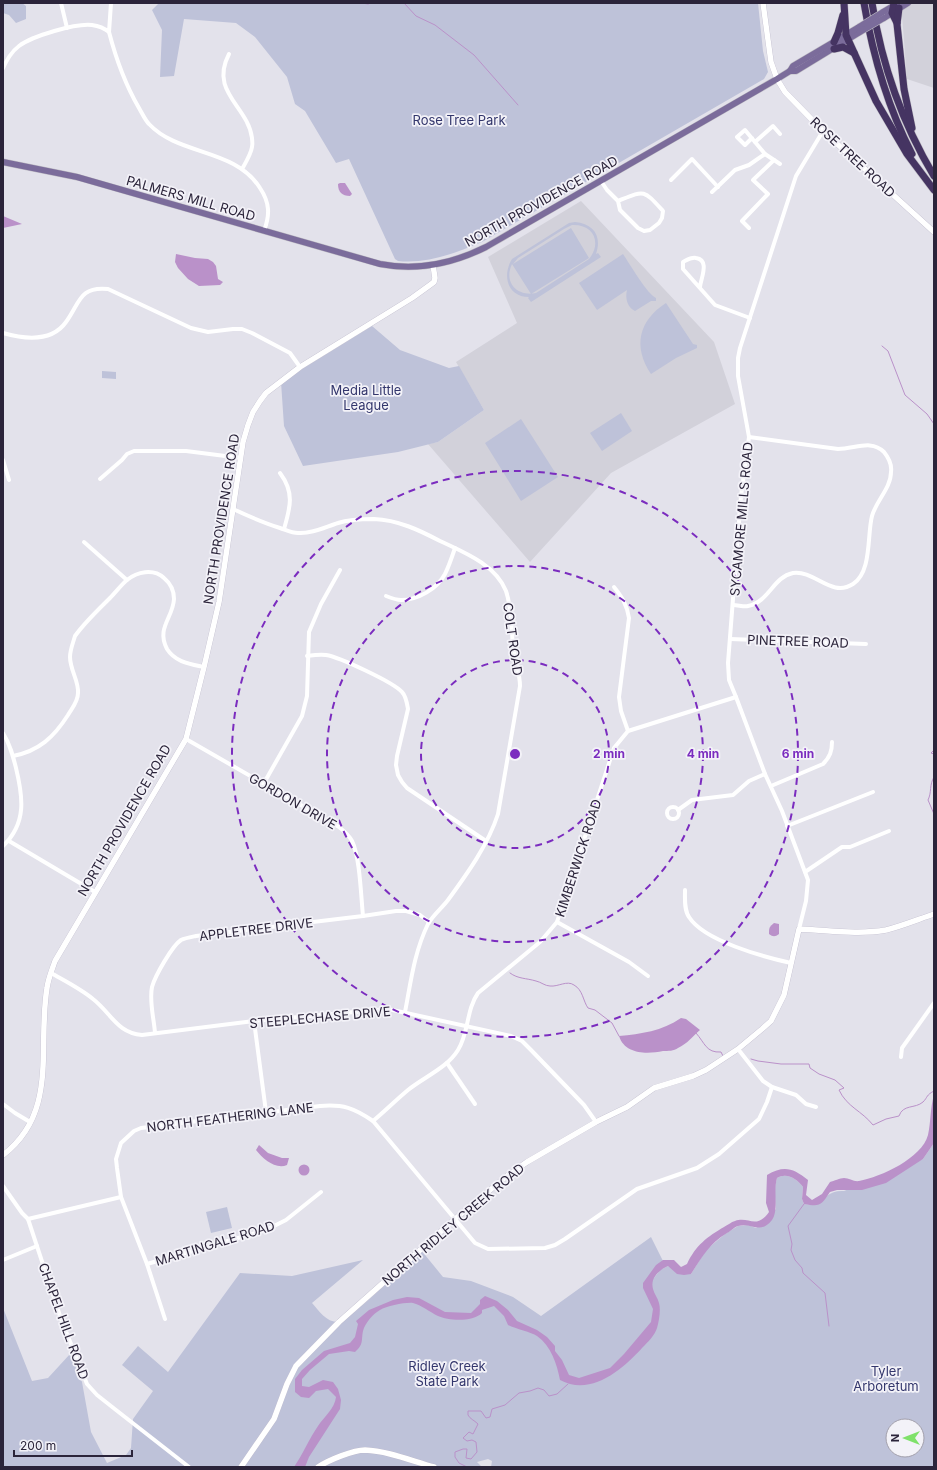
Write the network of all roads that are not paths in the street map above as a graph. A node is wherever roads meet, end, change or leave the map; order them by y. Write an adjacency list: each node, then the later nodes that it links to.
1 (61, 3): 9 (street)
2 (111, 3): 10 (street)
3 (763, 3): 16 (street, ROSE TREE ROAD)
4 (844, 3): 11 (highway); 12 (highway)
5 (864, 3): 29 (highway)
6 (872, 3): 23 (highway)
7 (908, 3): 8 (main road, NORTH PROVIDENCE ROAD)
8 (895, 7): 11 (main road, NORTH PROVIDENCE ROAD, bridge); 23 (highway)
9 (67, 28): 10 (street); 15 (street)
10 (109, 32): 24 (street)
11 (847, 37): 12 (main road, NORTH PROVIDENCE ROAD); 13 (highway)
12 (834, 45): 13 (highway); 16 (main road, NORTH PROVIDENCE ROAD)
13 (854, 53): 29 (highway)
14 (229, 54): 24 (street)
15 (3, 68)
16 (777, 79): 17 (street, ROSE TREE ROAD); 27 (main road, NORTH PROVIDENCE ROAD)
17 (823, 131): 34 (street, ROSE TREE ROAD); 37 (street, SYCAMORE MILLS ROAD)
18 (780, 134): 19 (street)
19 (765, 154): 20 (street); 28 (street)
20 (774, 160): 22 (street); 32 (street)
21 (3, 162): 33 (main road, PALMERS MILL ROAD)
22 (780, 164)
23 (927, 165): 25 (highway)
24 (242, 169): 33 (street)
25 (934, 176)
26 (671, 180): 28 (street)
27 (601, 181): 31 (street); 35 (main road, NORTH PROVIDENCE ROAD)
28 (718, 187): 30 (street)
29 (934, 190)
30 (712, 192)
31 (618, 201): 31 (street)
32 (749, 228)
33 (264, 231): 35 (main road, PALMERS MILL ROAD)
34 (934, 232)
35 (433, 265): 39 (street, NORTH PROVIDENCE ROAD)
36 (700, 287): 36 (street); 37 (street)
37 (750, 318): 40 (street, SYCAMORE MILLS ROAD)
38 (3, 333): 39 (street)
39 (300, 367): 41 (street, NORTH PROVIDENCE ROAD)
40 (749, 437): 54 (street, SYCAMORE MILLS ROAD); 54 (street)
41 (241, 458): 44 (street); 46 (street, NORTH PROVIDENCE ROAD)
42 (3, 460): 45 (street)
43 (280, 474): 47 (street)
44 (100, 479)
45 (9, 480)
46 (233, 509): 47 (street, COLT ROAD); 58 (street, NORTH PROVIDENCE ROAD)
47 (284, 530): 49 (street, COLT ROAD)
48 (84, 542): 51 (street)
49 (455, 548): 53 (street); 73 (street, COLT ROAD)
50 (340, 570): 57 (street)
51 (127, 580): 58 (street); 64 (street)
52 (614, 587): 60 (street)
53 (386, 596)
54 (733, 605): 55 (street, SYCAMORE MILLS ROAD)
55 (730, 639): 56 (street, PINETREE ROAD); 59 (street, SYCAMORE MILLS ROAD)
56 (866, 644)
57 (307, 656): 66 (street); 73 (street)
58 (204, 667): 62 (street, NORTH PROVIDENCE ROAD)
59 (736, 697): 60 (street); 65 (street, SYCAMORE MILLS ROAD)
60 (628, 731): 81 (street, KIMBERWICK ROAD)
61 (3, 733): 64 (street)
62 (186, 739): 66 (street, GORDON DRIVE); 77 (street, NORTH PROVIDENCE ROAD)
63 (832, 742): 67 (street)
64 (13, 756): 72 (street)
65 (765, 774): 67 (street, SYCAMORE MILLS ROAD); 69 (street)
66 (264, 783): 79 (street, GORDON DRIVE)
67 (771, 786): 70 (street, SYCAMORE MILLS ROAD)
68 (873, 792): 70 (street)
69 (678, 810)
70 (787, 826): 75 (street, SYCAMORE MILLS ROAD)
71 (889, 831): 75 (street)
72 (9, 840): 74 (street); 77 (street)
73 (486, 841): 80 (street, COLT ROAD)
74 (3, 846)
75 (805, 872): 82 (street, SYCAMORE MILLS ROAD)
76 (685, 890): 83 (street)
77 (95, 892): 84 (street, NORTH PROVIDENCE ROAD)
78 (934, 914): 82 (street)
79 (363, 916): 80 (street, APPLETREE DRIVE); 90 (street, APPLETREE DRIVE)
80 (429, 922): 87 (street, COLT ROAD)
81 (557, 922): 85 (street); 89 (street, KIMBERWICK ROAD)
82 (799, 928): 83 (street, NORTH RIDLEY CREEK ROAD)
83 (791, 963): 91 (street, NORTH RIDLEY CREEK ROAD)
84 (51, 973): 90 (street, STEEPLECHASE DRIVE); 100 (street, NORTH PROVIDENCE ROAD)
85 (648, 976)
86 (934, 1003): 92 (street)
87 (405, 1012): 88 (street, STEEPLECHASE DRIVE); 89 (street, STEEPLECHASE DRIVE)
88 (254, 1022): 90 (street, STEEPLECHASE DRIVE); 98 (street)
89 (466, 1026): 93 (street, KIMBERWICK ROAD); 101 (street, STEEPLECHASE DRIVE)
90 (155, 1033)
91 (738, 1049): 94 (street); 101 (street, NORTH RIDLEY CREEK ROAD)
92 (901, 1057)
93 (447, 1063): 96 (street); 99 (street, KIMBERWICK ROAD)
94 (772, 1087): 97 (street); 107 (street, NORTH FEATHERING LANE)
95 (3, 1104): 100 (street)
96 (476, 1104)
97 (816, 1107)
98 (266, 1112): 99 (street, NORTH FEATHERING LANE); 105 (street, NORTH FEATHERING LANE)
99 (373, 1121): 107 (street, NORTH FEATHERING LANE)
100 (30, 1122): 102 (street, NORTH PROVIDENCE ROAD)
101 (596, 1122): 107 (street, NORTH RIDLEY CREEK ROAD)
102 (3, 1155)
103 (3, 1186): 106 (street, CHAPEL HILL ROAD)
104 (321, 1192): 110 (street, MARTINGALE ROAD)
105 (121, 1197): 106 (street); 110 (street, NORTH FEATHERING LANE)
106 (28, 1219): 108 (street, CHAPEL HILL ROAD)
107 (455, 1219): 113 (street, NORTH RIDLEY CREEK ROAD)
108 (37, 1246): 109 (street); 112 (street, CHAPEL HILL ROAD)
109 (3, 1260)
110 (147, 1264): 111 (street, NORTH FEATHERING LANE)
111 (165, 1319)
112 (188, 1467)
113 (241, 1467)
114 (318, 1467): 115 (street)
115 (434, 1467)

